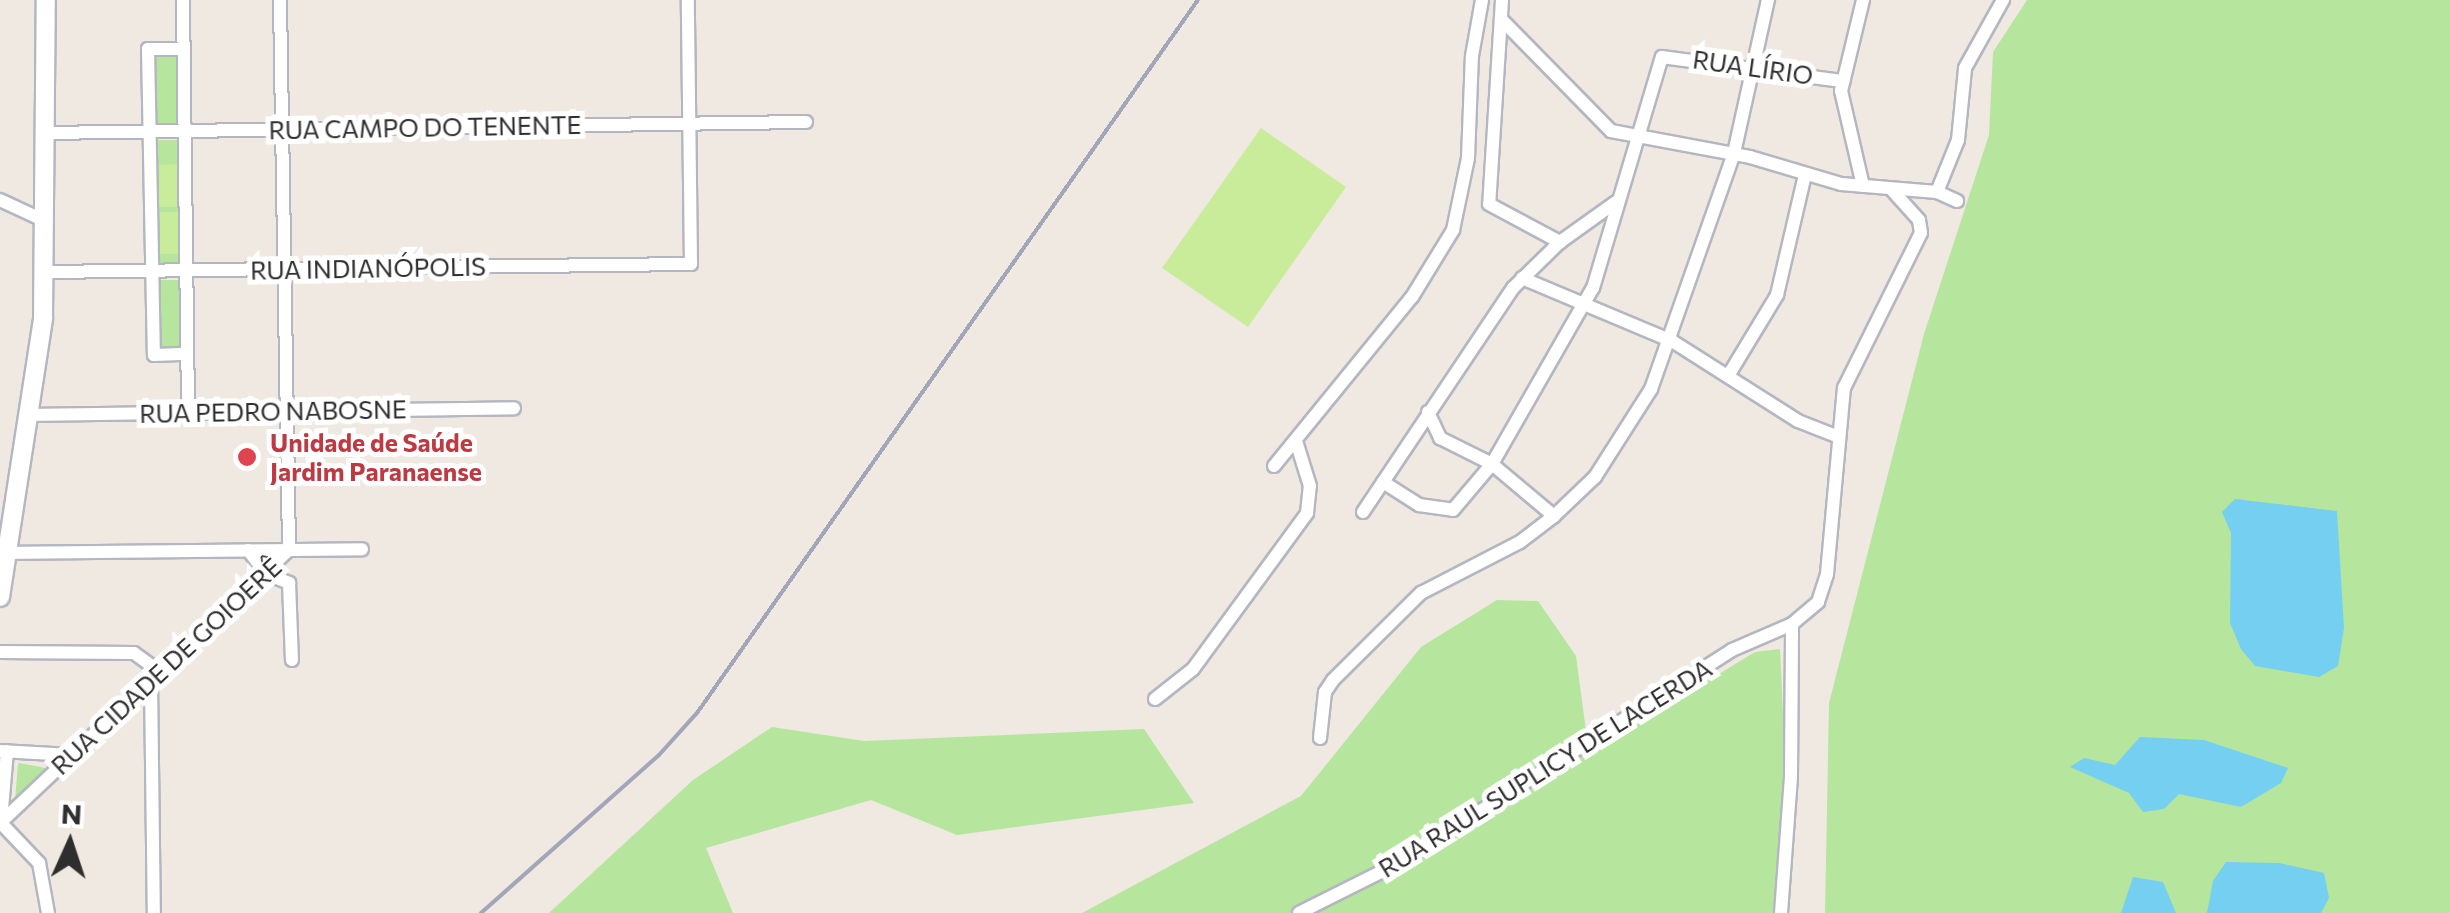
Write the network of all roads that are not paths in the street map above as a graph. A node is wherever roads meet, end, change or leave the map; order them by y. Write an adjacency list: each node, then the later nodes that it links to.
1 (46, 0): 19 (main road)
2 (183, 0): 11 (street)
3 (280, 0): 16 (street)
4 (688, 0): 15 (street)
5 (1482, 0): 46 (street)
6 (1502, 0): 10 (street)
7 (1768, 0): 12 (street)
8 (1863, 0): 13 (street)
9 (2003, 0): 25 (street)
10 (1500, 18): 20 (street); 30 (street)
11 (184, 49): 17 (street); 18 (street)
12 (1754, 65): 13 (street, RUA LÍRIO); 20 (street, RUA LÍRIO); 21 (street)
13 (1843, 80): 23 (street)
14 (806, 122): 15 (street, RUA CAMPO DO TENENTE)
15 (690, 124): 16 (street, RUA CAMPO DO TENENTE); 31 (street, RUA INDIANÓPOLIS)
16 (282, 130): 17 (street, RUA CAMPO DO TENENTE); 31 (street)
17 (184, 131): 18 (street, RUA CAMPO DO TENENTE); 32 (street)
18 (150, 132): 19 (street, RUA CAMPO DO TENENTE); 33 (street)
19 (45, 133): 29 (main road)
20 (1638, 137): 21 (street); 28 (street)
21 (1734, 153): 22 (street); 37 (street)
22 (1805, 175): 23 (street); 39 (street)
23 (1863, 186): 24 (street)
24 (1891, 189): 25 (street); 45 (street)
25 (1938, 192): 27 (street)
26 (0, 200): 29 (street)
27 (1957, 201)
28 (1616, 202): 30 (street); 36 (street)
29 (45, 220): 34 (main road)
30 (1560, 242): 35 (street)
31 (284, 269): 32 (street, RUA INDIANÓPOLIS); 41 (street)
32 (186, 270): 33 (street, RUA INDIANÓPOLIS); 38 (street)
33 (152, 271): 34 (street, RUA INDIANÓPOLIS); 38 (street)
34 (45, 272): 44 (main road)
35 (1522, 278): 36 (street); 43 (street)
36 (1584, 306): 37 (street); 47 (street)
37 (1672, 340): 39 (street); 51 (street)
38 (187, 354): 42 (street)
39 (1728, 376): 45 (street)
40 (514, 408): 41 (street, RUA PEDRO NABOSNE)
41 (286, 411): 42 (street, RUA PEDRO NABOSNE); 54 (street)
42 (188, 412): 44 (street, RUA PEDRO NABOSNE)
43 (1428, 412): 47 (street); 49 (street)
44 (31, 415): 55 (main road)
45 (1836, 436): 58 (street)
46 (1296, 441): 48 (street); 62 (street)
47 (1492, 464): 49 (street); 51 (street)
48 (1274, 466)
49 (1383, 482): 50 (street)
50 (1364, 512)
51 (1554, 516): 63 (street)
52 (362, 549): 54 (street)
53 (248, 550): 54 (street); 55 (street); 56 (street)
54 (289, 550): 56 (street, RUA CIDADE DE GOIOERÊ)
55 (4, 553): 57 (main road)
56 (266, 574): 60 (street); 61 (street, RUA CIDADE DE GOIOERÊ)
57 (1, 591)
58 (1792, 624): 69 (street, RUA RAUL SUPLICY DE LACERDA); 70 (street)
59 (0, 652): 61 (street)
60 (292, 660)
61 (155, 677): 65 (street, RUA CIDADE DE GOIOERÊ); 68 (street)
62 (1155, 699)
63 (1320, 738)
64 (4, 751): 65 (street); 66 (street)
65 (71, 755): 66 (street, RUA CIDADE DE GOIOERÊ)
66 (0, 822): 67 (street)
67 (48, 913)
68 (154, 913)
69 (1299, 913)
70 (1781, 913)

